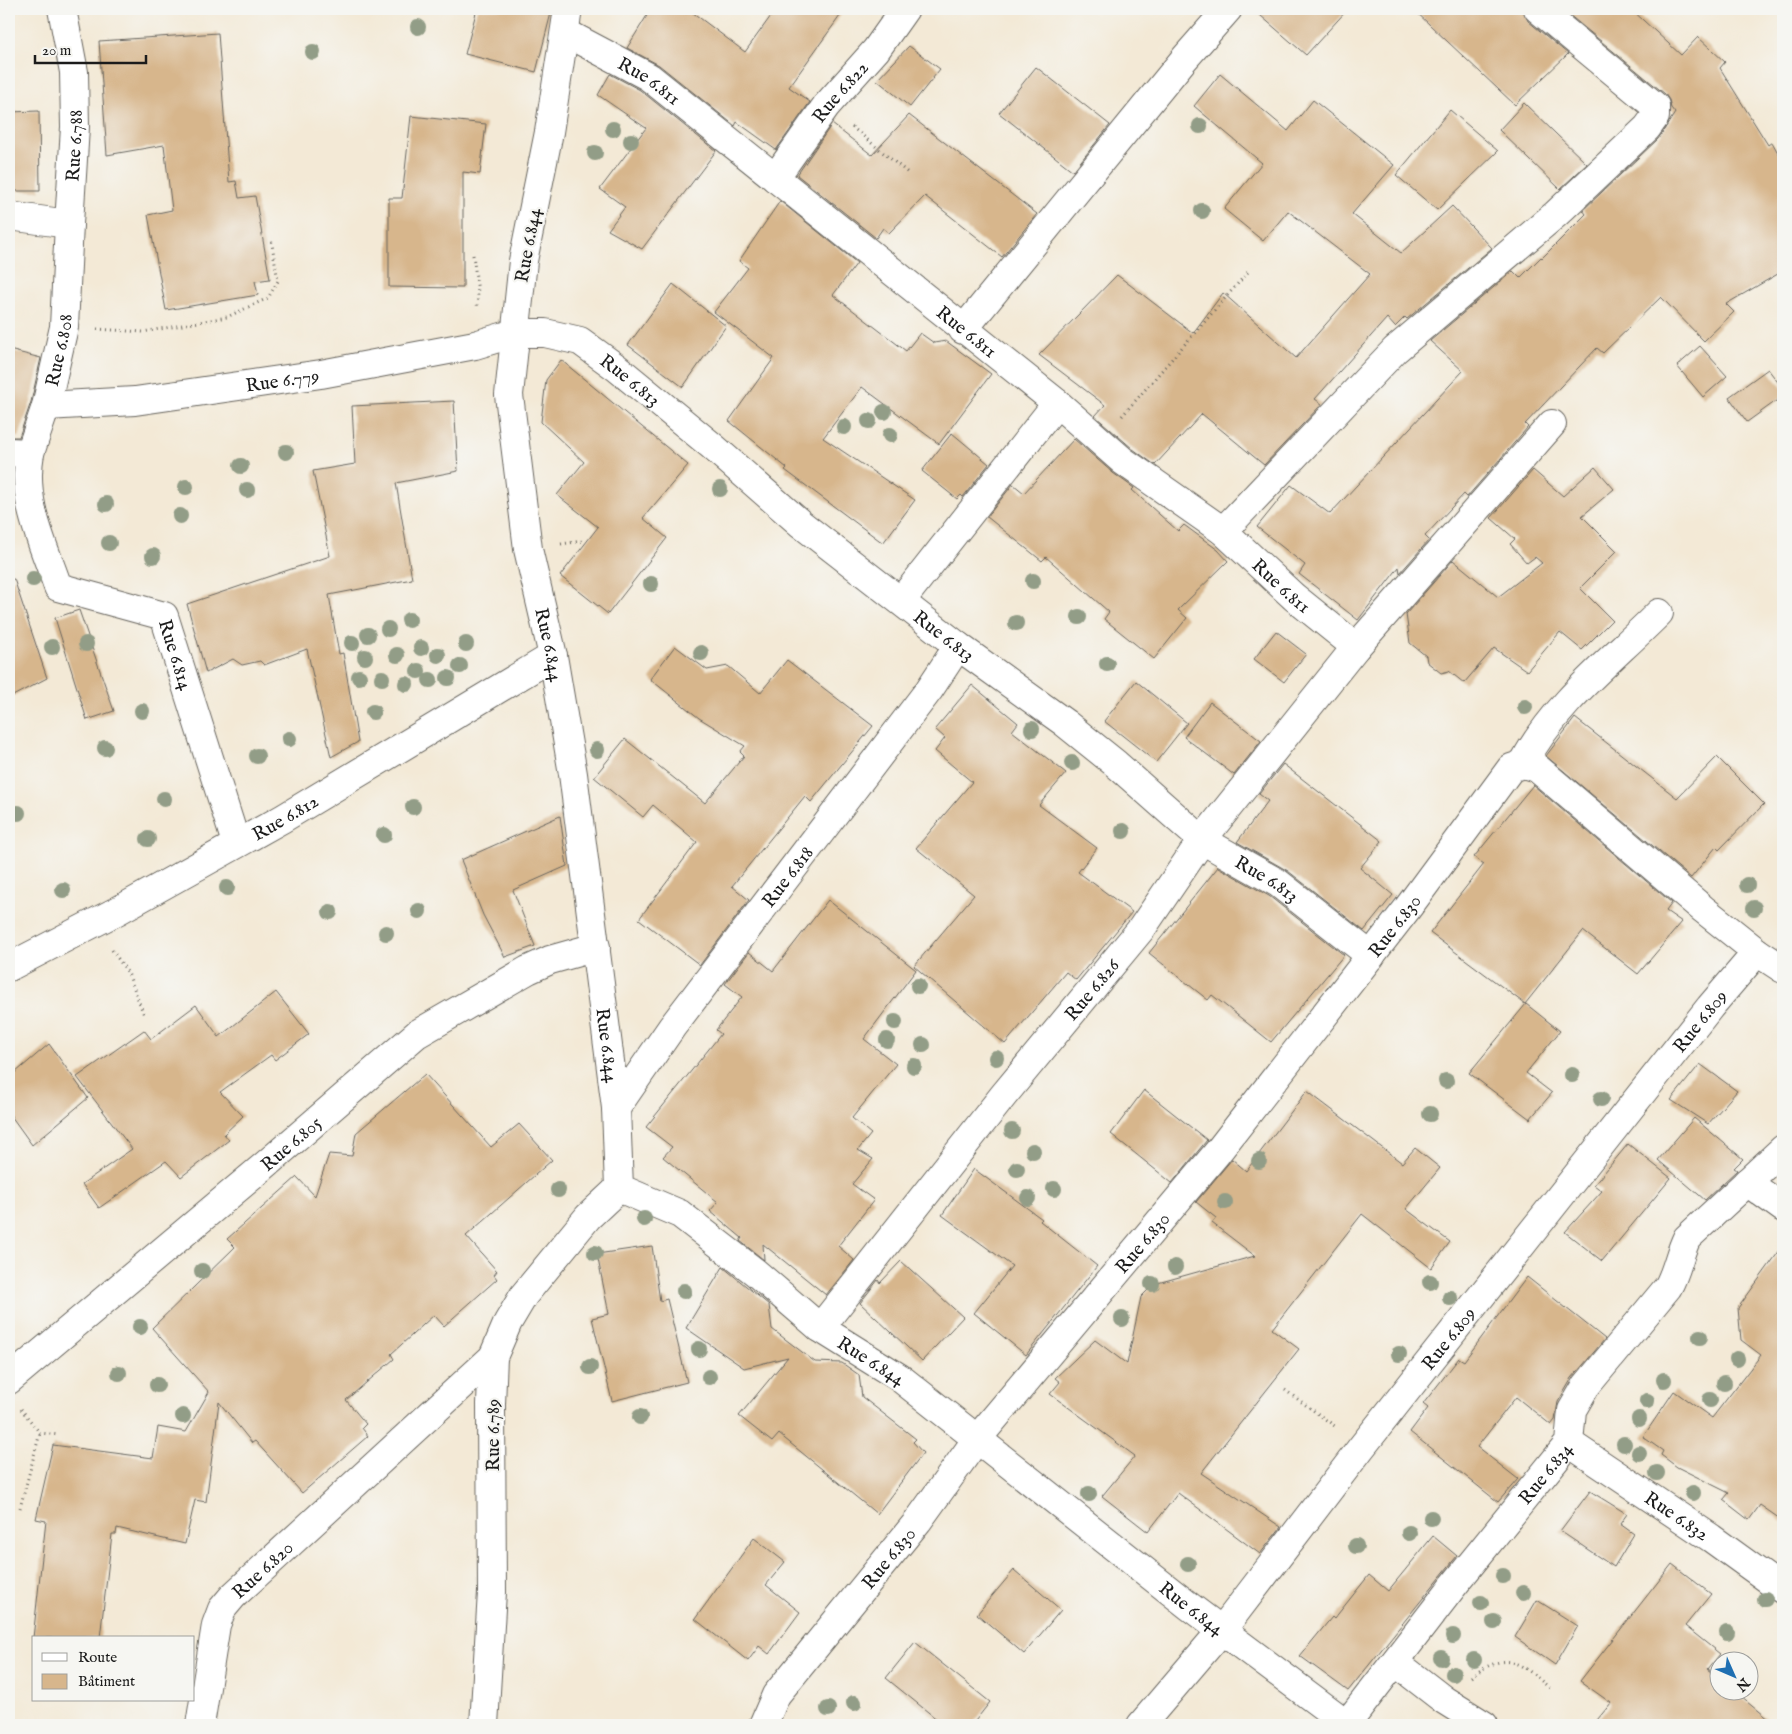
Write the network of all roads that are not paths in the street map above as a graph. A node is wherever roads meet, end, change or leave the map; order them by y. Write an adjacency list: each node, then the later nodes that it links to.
1 (62, 9): 8 (street, Rue 6.788)
2 (905, 9): 6 (street, Rue 6.822)
3 (1228, 9): 9 (street)
4 (1538, 9): 15 (street)
5 (567, 21): 6 (street, Rue 6.811); 10 (street, Rue 6.844)
6 (775, 178): 9 (street, Rue 6.811)
7 (9, 216): 8 (street)
8 (69, 224): 12 (street, Rue 6.808)
9 (963, 330): 11 (street, Rue 6.811)
10 (515, 333): 12 (street, Rue 6.779); 16 (street, Rue 6.813); 20 (street, Rue 6.844)
11 (1057, 403): 15 (street, Rue 6.811); 16 (street)
12 (46, 406): 14 (street, Rue 6.808)
13 (1552, 424): 19 (street, Rue 6.826)
14 (19, 452): 23 (street, Rue 6.814)
15 (1223, 531): 19 (street, Rue 6.811)
16 (901, 601): 18 (street, Rue 6.813)
17 (1659, 613): 21 (street)
18 (958, 646): 22 (street, Rue 6.813); 29 (street, Rue 6.818)
19 (1356, 647): 22 (street, Rue 6.826)
20 (553, 656): 23 (street, Rue 6.812); 24 (street, Rue 6.844)
21 (1523, 764): 25 (street); 26 (street, Rue 6.830)
22 (1202, 840): 26 (street, Rue 6.813); 34 (street, Rue 6.826)
23 (236, 843): 27 (street, Rue 6.812)
24 (596, 947): 29 (street, Rue 6.844); 36 (street, Rue 6.805)
25 (1757, 952): 28 (street); 40 (street, Rue 6.809)
26 (1371, 956): 37 (street, Rue 6.830)
27 (9, 967)
28 (1783, 969)
29 (616, 1108): 32 (street, Rue 6.844)
30 (1783, 1149): 31 (street, Rue 6.834)
31 (1747, 1182): 33 (street); 38 (street, Rue 6.834)
32 (619, 1188): 34 (street, Rue 6.844); 35 (street, Rue 6.789)
33 (1783, 1208)
34 (820, 1328): 37 (street, Rue 6.844)
35 (493, 1357): 42 (street, Rue 6.820); 43 (street, Rue 6.789)
36 (12, 1391)
37 (978, 1439): 40 (street, Rue 6.844); 44 (street, Rue 6.830)
38 (1569, 1443): 39 (street, Rue 6.832); 41 (street, Rue 6.834)
39 (1783, 1590)
40 (1222, 1630): 45 (street, Rue 6.809); 46 (street, Rue 6.844)
41 (1395, 1662): 46 (street, Rue 6.834); 47 (street)
42 (200, 1725)
43 (484, 1725)
44 (763, 1725)
45 (1140, 1725)
46 (1347, 1725)
47 (1484, 1725)

